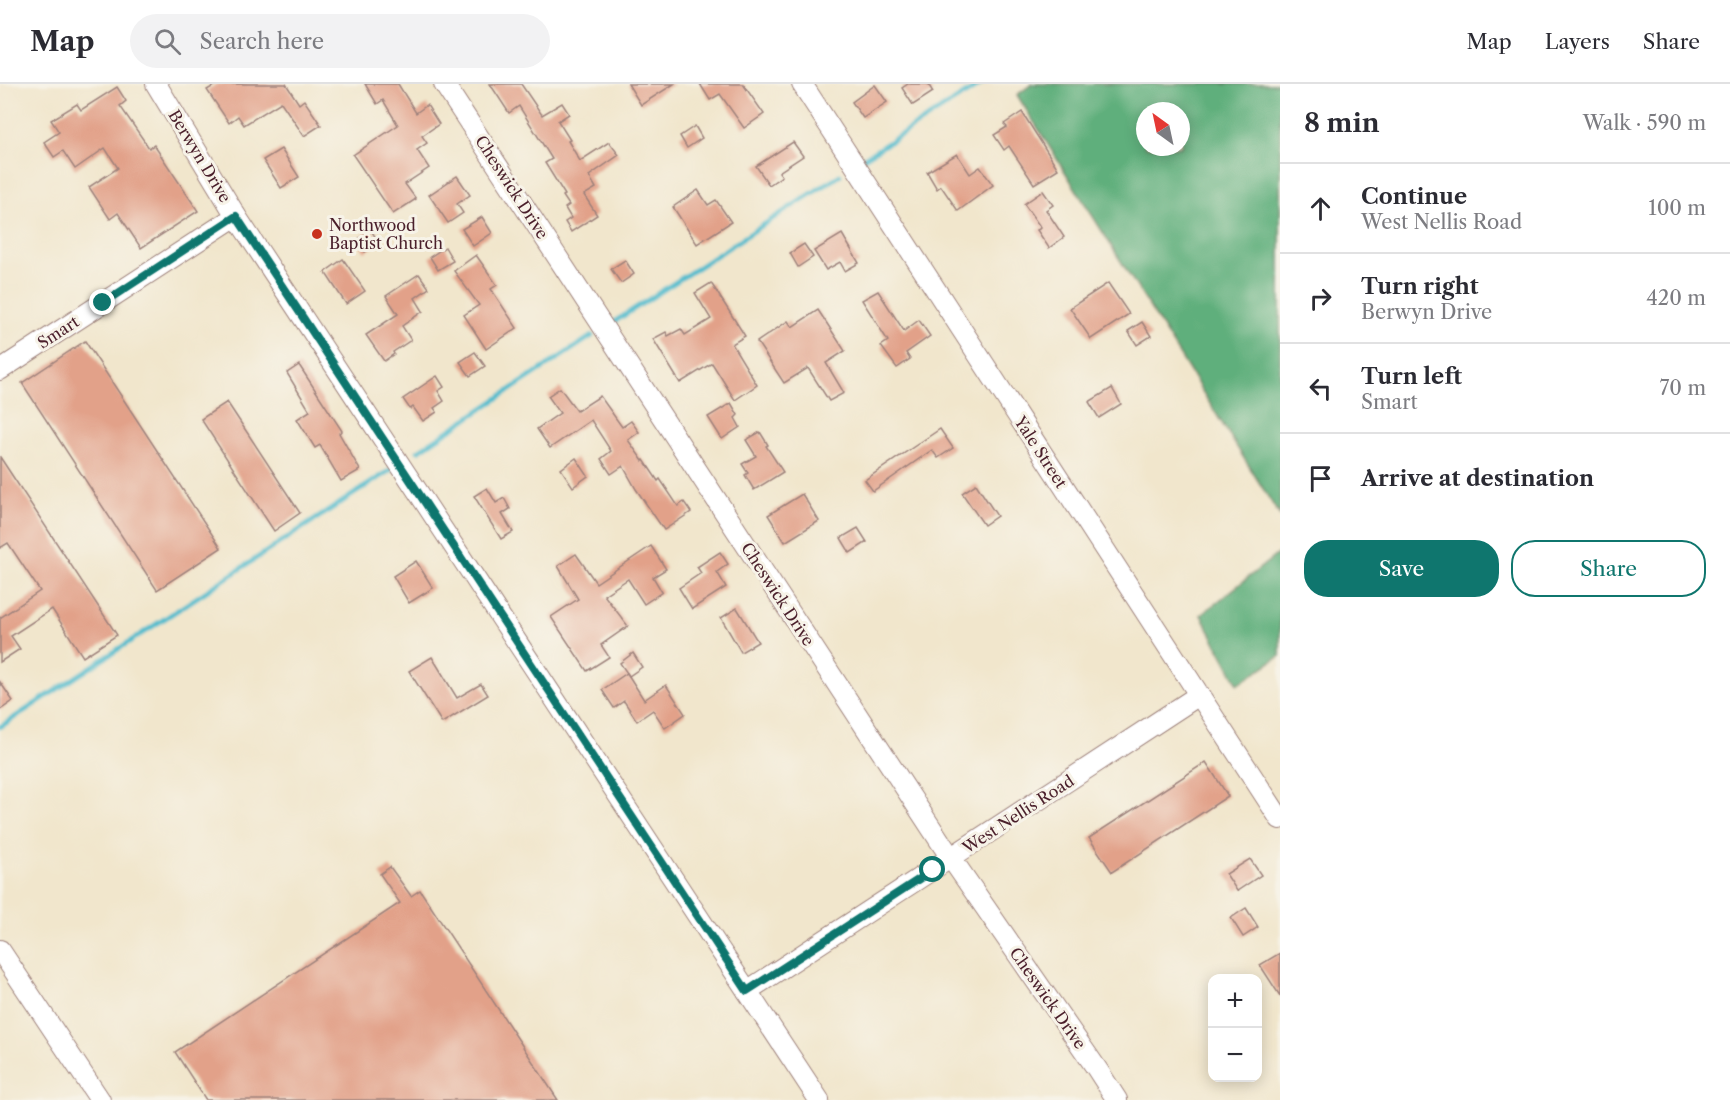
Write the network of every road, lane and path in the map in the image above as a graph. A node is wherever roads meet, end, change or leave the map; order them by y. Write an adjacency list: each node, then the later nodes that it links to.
1 (156, 84): 4 (street, Berwyn Drive)
2 (444, 84): 8 (street, Cheswick Drive)
3 (802, 84): 6 (street, Yale Street)
4 (236, 216): 5 (street, Smart); 10 (street, Berwyn Drive)
5 (0, 370)
6 (1199, 695): 7 (street, Yale Street); 8 (street, West Nellis Road)
7 (1280, 819)
8 (951, 858): 10 (street, West Nellis Road); 13 (street, Cheswick Drive)
9 (0, 950): 11 (street)
10 (747, 991): 12 (street, Berwyn Drive)
11 (100, 1100)
12 (819, 1100)
13 (1117, 1100)

